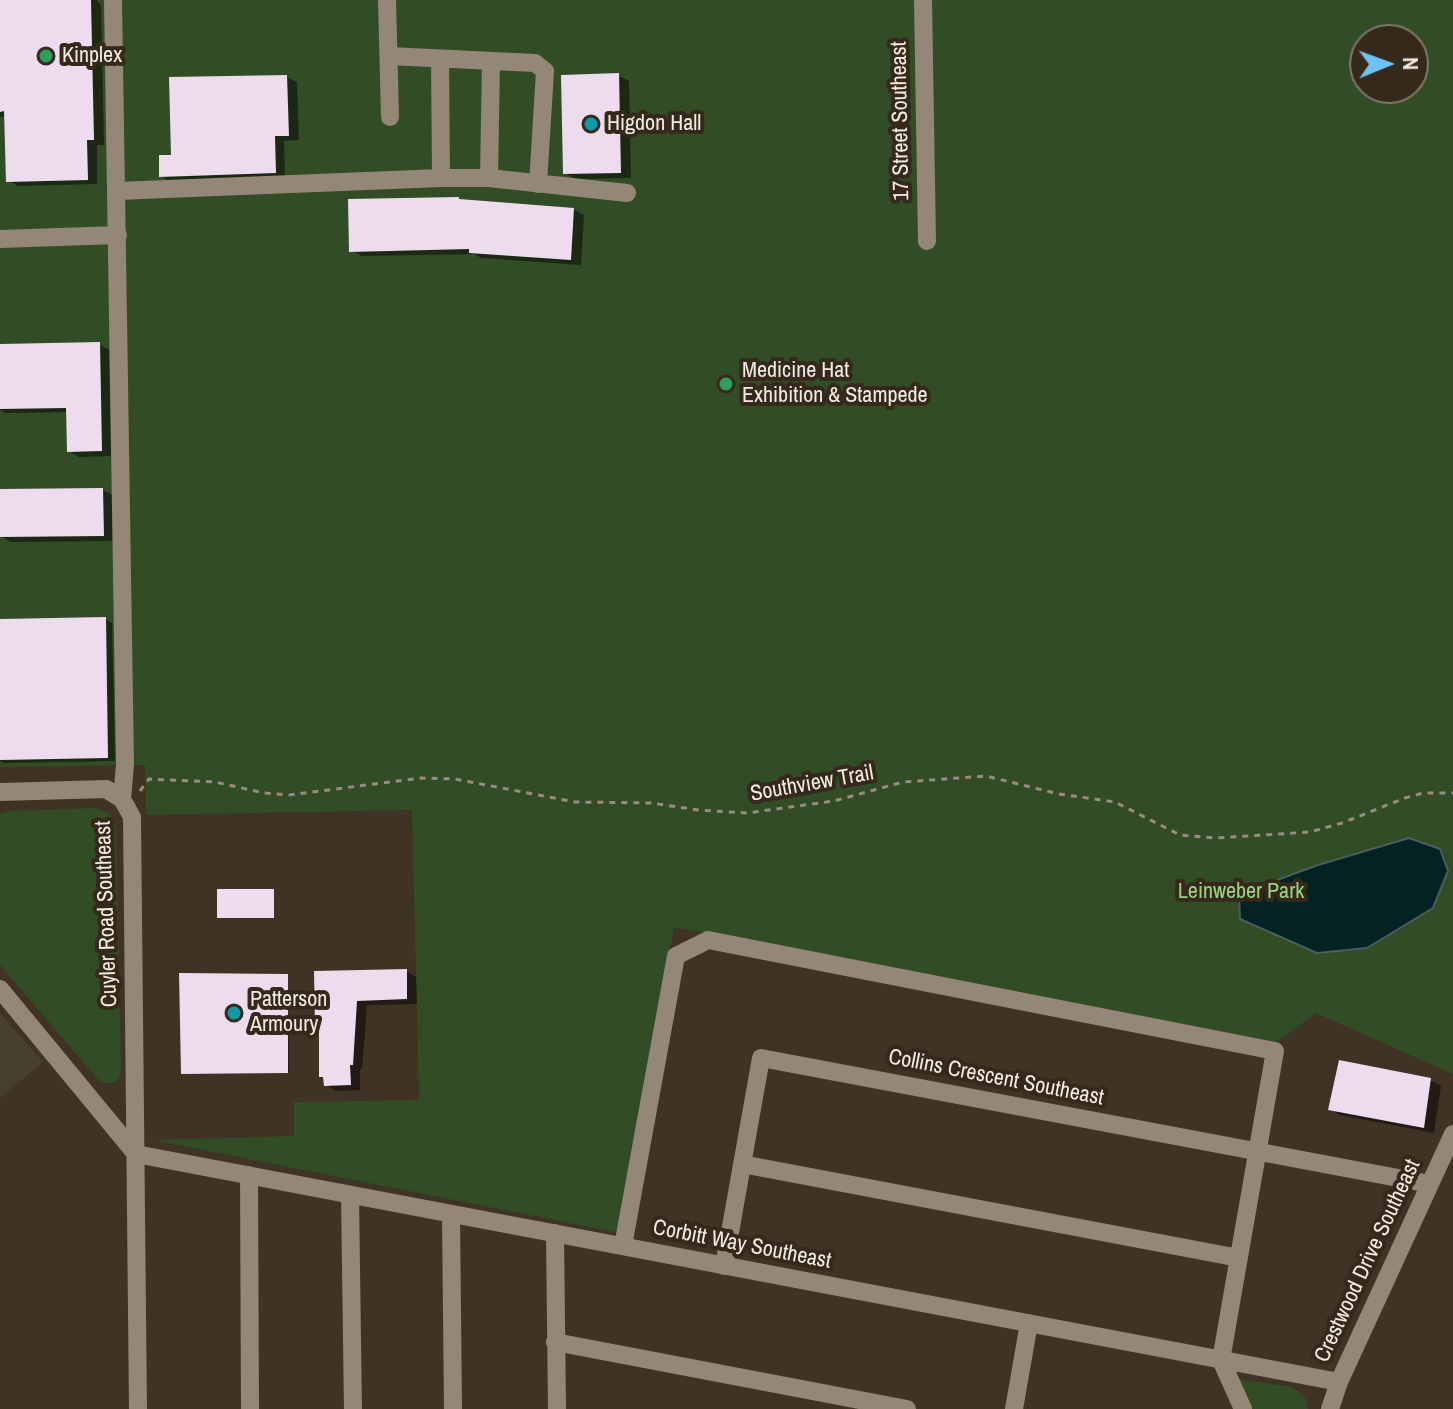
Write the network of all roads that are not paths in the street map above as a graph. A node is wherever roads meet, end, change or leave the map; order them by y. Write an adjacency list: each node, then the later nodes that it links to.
1 (113, 0): 11 (street)
2 (387, 0): 4 (street)
3 (923, 0): 15 (street, 17 Street Southeast)
4 (389, 56): 5 (street); 7 (street)
5 (440, 59): 6 (street); 8 (street)
6 (491, 61): 9 (street); 10 (street)
7 (390, 117)
8 (441, 178): 9 (street); 11 (street)
9 (489, 178): 10 (street)
10 (538, 184): 12 (street)
11 (117, 191): 13 (street)
12 (627, 193)
13 (118, 235): 14 (street); 17 (street)
14 (0, 239)
15 (927, 241)
16 (0, 792): 17 (street, Cuyler Road Southeast)
17 (122, 799): 21 (street, Cuyler Road Southeast)
18 (0, 989): 21 (street)
19 (1453, 1134): 24 (street, Crestwood Drive Southeast)
20 (1257, 1151): 22 (street, Collins Crescent Southeast); 24 (street, Collins Crescent Southeast); 28 (street); 29 (street)
21 (136, 1154): 23 (street, Corbitt Way Southeast); 35 (street, Cuyler Road Southeast)
22 (742, 1164): 29 (street); 30 (street, Collins Crescent Southeast)
23 (249, 1175): 25 (street, Corbitt Way Southeast); 36 (street)
24 (1430, 1184): 34 (street, Crestwood Drive Southeast)
25 (350, 1195): 26 (street, Corbitt Way Southeast); 37 (street)
26 (451, 1214): 27 (street, Corbitt Way Southeast); 38 (street)
27 (555, 1233): 28 (street, Corbitt Way Southeast); 32 (street)
28 (623, 1246): 30 (street, Corbitt Way Southeast)
29 (1239, 1258): 33 (street)
30 (724, 1266): 31 (street, Corbitt Way Southeast)
31 (1029, 1323): 33 (street, Corbitt Way Southeast); 41 (street)
32 (555, 1342): 39 (street); 40 (street)
33 (1221, 1360): 34 (street, Corbitt Way Southeast); 42 (street)
34 (1339, 1382): 43 (street, Crestwood Drive Southeast)
35 (138, 1409)
36 (250, 1409)
37 (353, 1409)
38 (453, 1409)
39 (557, 1409)
40 (907, 1409)
41 (1014, 1409)
42 (1243, 1409)
43 (1330, 1409)

